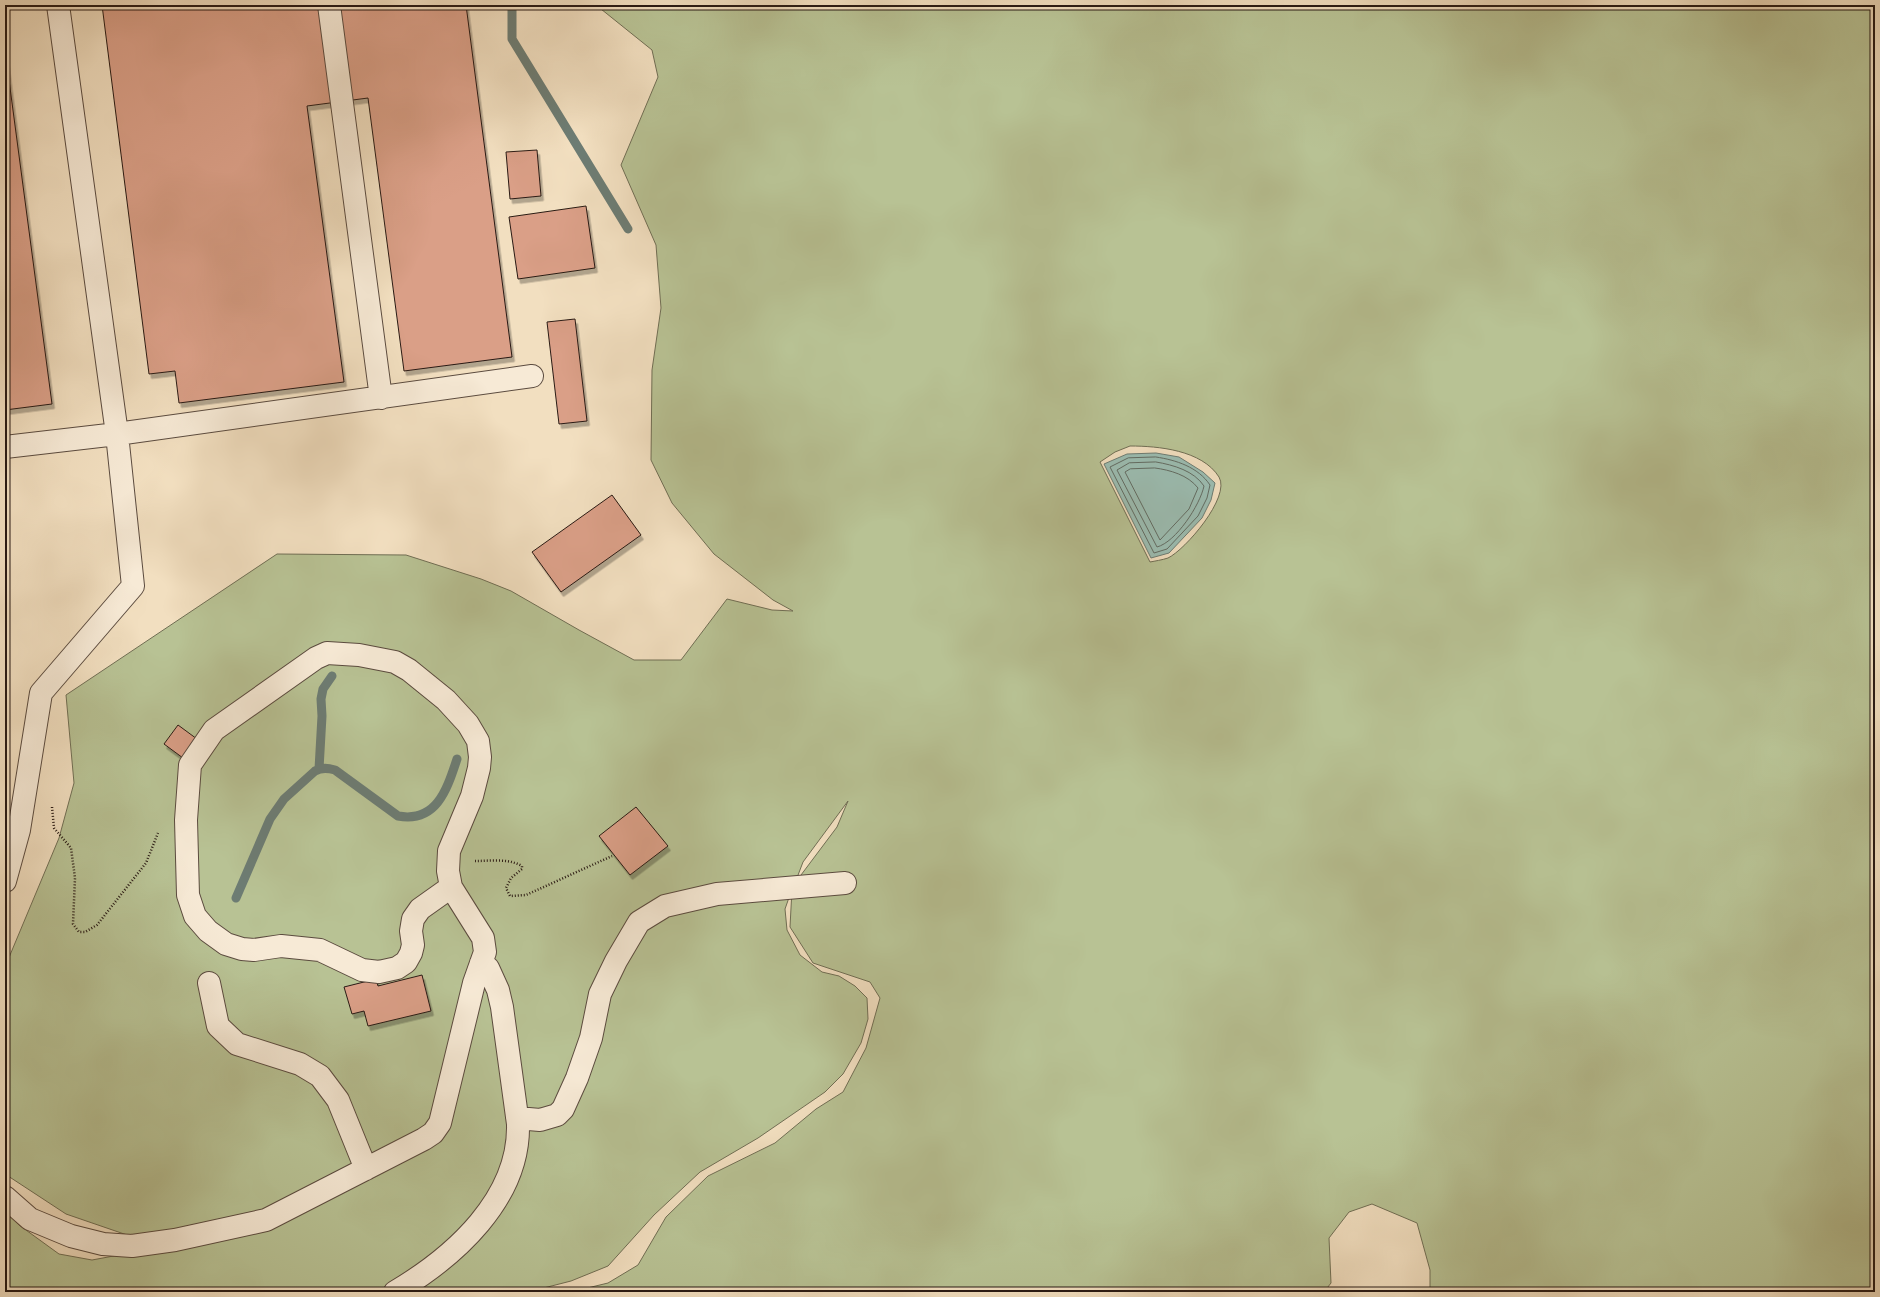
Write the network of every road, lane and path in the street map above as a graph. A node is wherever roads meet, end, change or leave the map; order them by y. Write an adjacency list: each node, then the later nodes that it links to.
1 (58, 5): 5 (street)
2 (329, 5): 4 (street)
3 (532, 376): 4 (street)
4 (381, 398): 5 (street)
5 (117, 434): 6 (street); 7 (street)
6 (5, 447)
7 (27, 785): 8 (path); 11 (street)
8 (186, 820): 10 (street); 13 (street)
9 (612, 856): 10 (path)
10 (448, 861): 13 (street)
11 (5, 881)
12 (845, 883): 16 (street)
13 (451, 887): 14 (street)
14 (481, 963): 16 (street); 17 (street)
15 (209, 983): 17 (street)
16 (517, 1118): 19 (street)
17 (366, 1169): 18 (street)
18 (5, 1197)
19 (395, 1292)

